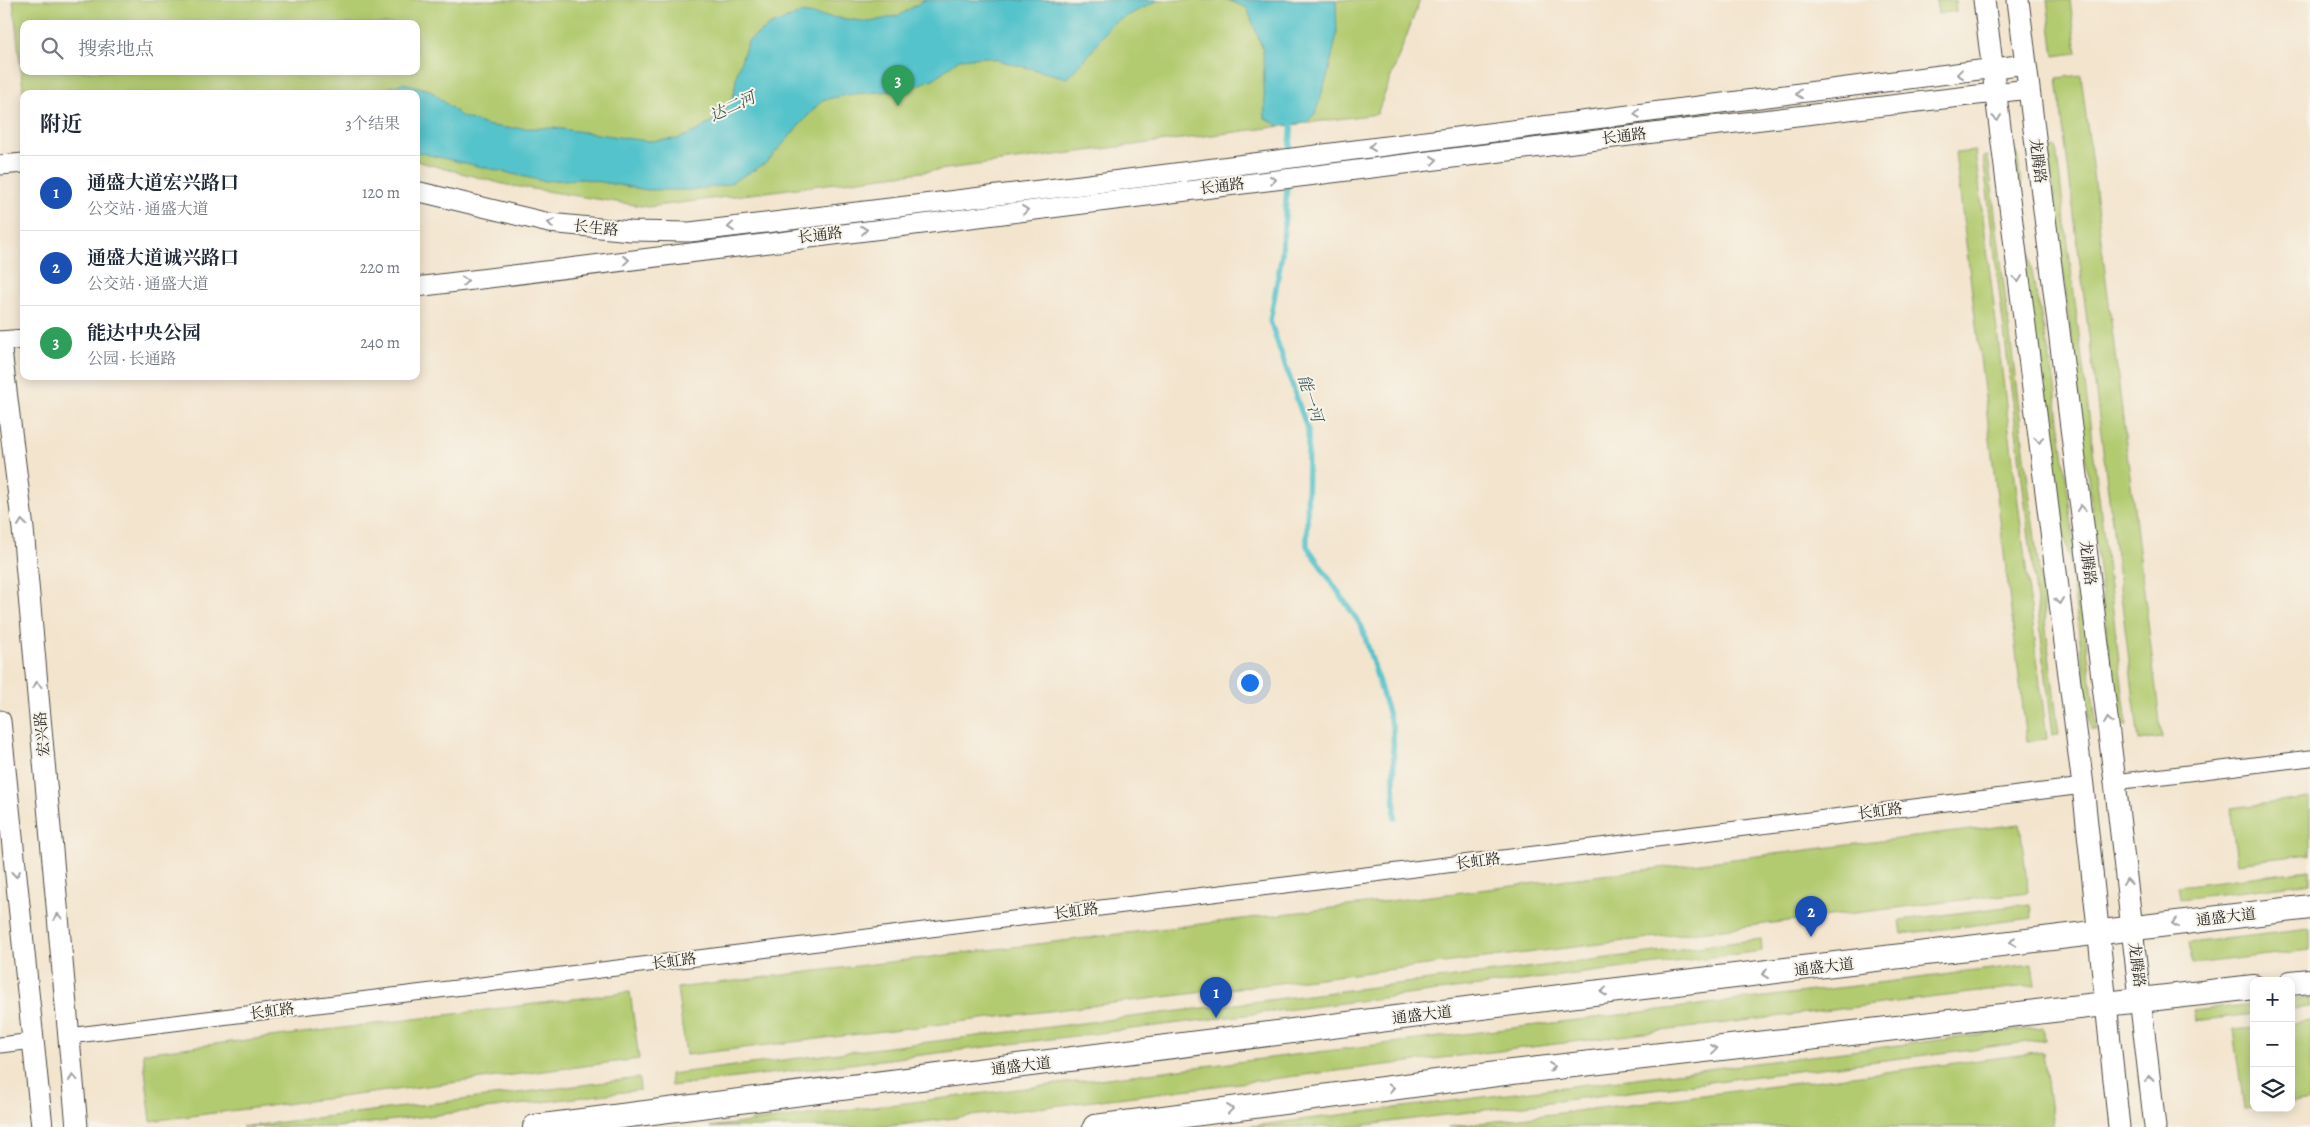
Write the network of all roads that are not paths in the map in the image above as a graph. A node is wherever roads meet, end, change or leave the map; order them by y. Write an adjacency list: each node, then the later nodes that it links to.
1 (1984, 0): 4 (main road)
2 (2018, 0): 3 (main road, 龙腾路)
3 (2026, 64): 4 (street, 长通路); 5 (main road, 龙腾路)
4 (1993, 70): 6 (main road); 10 (street, 长通路, one-way to 10)
5 (2029, 90): 6 (street, 长通路); 16 (main road, 龙腾路, one-way to 5)
6 (1994, 94): 11 (street, 长通路, one-way to 6); 17 (main road, one-way to 17)
7 (20, 163): 8 (street)
8 (0, 164)
9 (420, 192): 10 (street, 长生路, one-way to 9)
10 (779, 222)
11 (420, 287)
12 (20, 340): 13 (street)
13 (0, 342): 26 (main road, 宏兴路, one-way to 13)
14 (0, 721): 27 (main road, one-way to 27)
15 (2310, 758): 16 (street)
16 (2115, 782): 19 (main road, 龙腾路, one-way to 16)
17 (2083, 786): 20 (main road); 26 (street, 长虹路)
18 (2310, 907): 19 (main road, 通盛大道, one-way to 19)
19 (2132, 928): 20 (main road, 通盛大道); 24 (main road, 龙腾路)
20 (2099, 931): 25 (main road); 31 (main road, 通盛大道, one-way to 31)
21 (2310, 981): 22 (main road)
22 (2295, 983)
23 (2250, 987): 24 (main road)
24 (2141, 999): 25 (main road); 34 (main road, 龙腾路, one-way to 24)
25 (2107, 1004): 32 (main road, one-way to 25); 33 (main road)
26 (69, 1036): 30 (main road, 宏兴路, one-way to 26)
27 (33, 1041): 28 (street); 29 (main road)
28 (0, 1045)
29 (42, 1127)
30 (78, 1127)
31 (535, 1127)
32 (1095, 1127)
33 (2119, 1127)
34 (2155, 1127)

